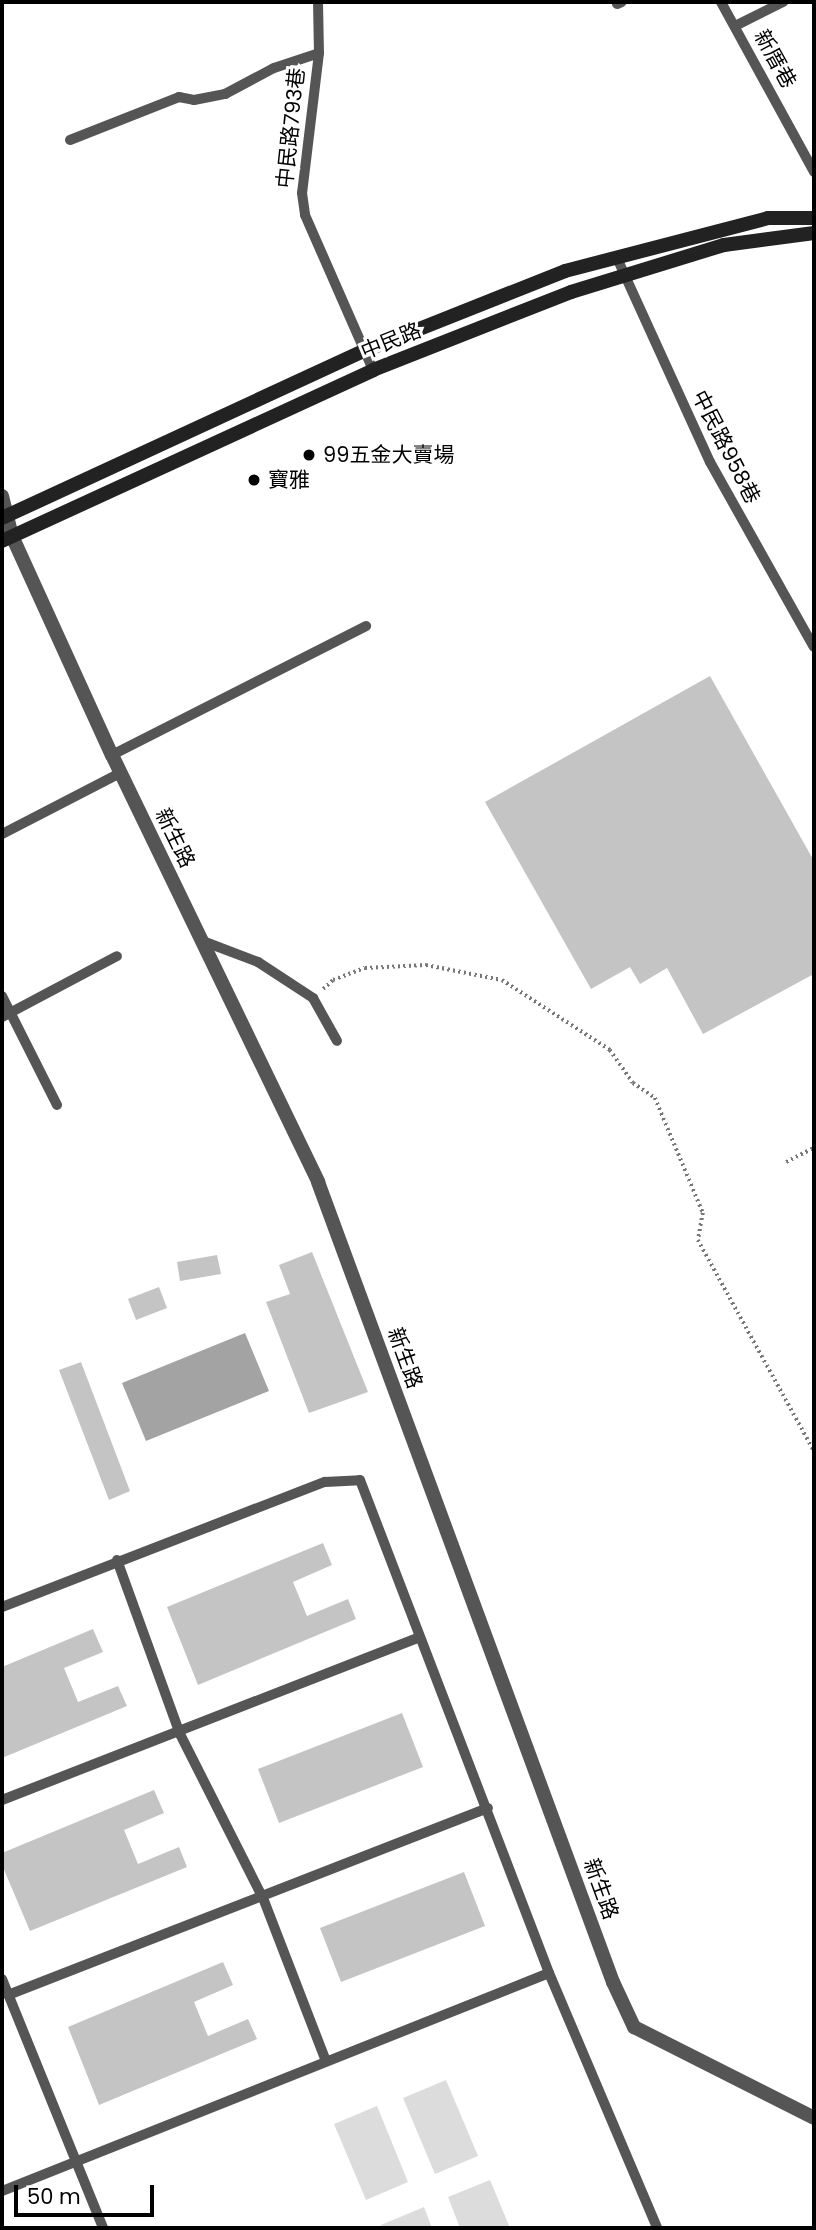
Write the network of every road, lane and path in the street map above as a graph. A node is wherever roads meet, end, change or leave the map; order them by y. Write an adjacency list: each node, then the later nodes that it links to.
1 (318, 2): 5 (lane, 中民路793巷)
2 (722, 2): 4 (lane, 新厝巷)
3 (783, 2): 4 (lane)
4 (735, 26): 7 (lane, 新厝巷)
5 (319, 53): 6 (lane); 12 (lane, 中民路793巷)
6 (70, 140)
7 (814, 172)
8 (814, 218): 10 (main road, 中民路)
9 (814, 233): 11 (main road, 中民路)
10 (617, 258): 11 (lane, 中民路958巷); 12 (main road, 中民路)
11 (624, 274): 13 (main road, 中民路); 18 (lane, 中民路958巷)
12 (364, 351): 13 (lane, 中民路793巷); 15 (main road, 中民路)
13 (373, 370): 16 (main road, 中民路)
14 (2, 496): 15 (street, 新生路)
15 (6, 516): 16 (street, 新生路)
16 (5, 538): 19 (street, 新生路)
17 (366, 626): 19 (lane)
18 (814, 647)
19 (111, 755): 20 (street, 新生路)
20 (120, 773): 21 (lane); 22 (street, 新生路)
21 (2, 834)
22 (200, 940): 25 (lane); 43 (street, 新生路)
23 (117, 956): 26 (lane)
24 (2, 996): 26 (lane)
25 (313, 998): 27 (lane); 31 (path)
26 (6, 1014): 28 (lane)
27 (337, 1041)
28 (57, 1105)
29 (814, 1148): 30 (path)
30 (786, 1163)
31 (814, 1451)
32 (117, 1560): 33 (lane); 34 (lane); 35 (lane)
33 (2, 1607)
34 (419, 1637): 35 (lane); 37 (lane)
35 (180, 1734): 36 (lane); 38 (lane)
36 (2, 1800)
37 (488, 1808): 38 (lane); 39 (lane)
38 (263, 1898): 41 (lane); 42 (lane)
39 (549, 1973): 42 (lane); 47 (lane)
40 (2, 1979): 41 (lane)
41 (8, 1995): 44 (lane)
42 (325, 2059): 44 (lane)
43 (814, 2118)
44 (75, 2161): 45 (lane); 46 (lane)
45 (2, 2191)
46 (103, 2228)
47 (657, 2228)

